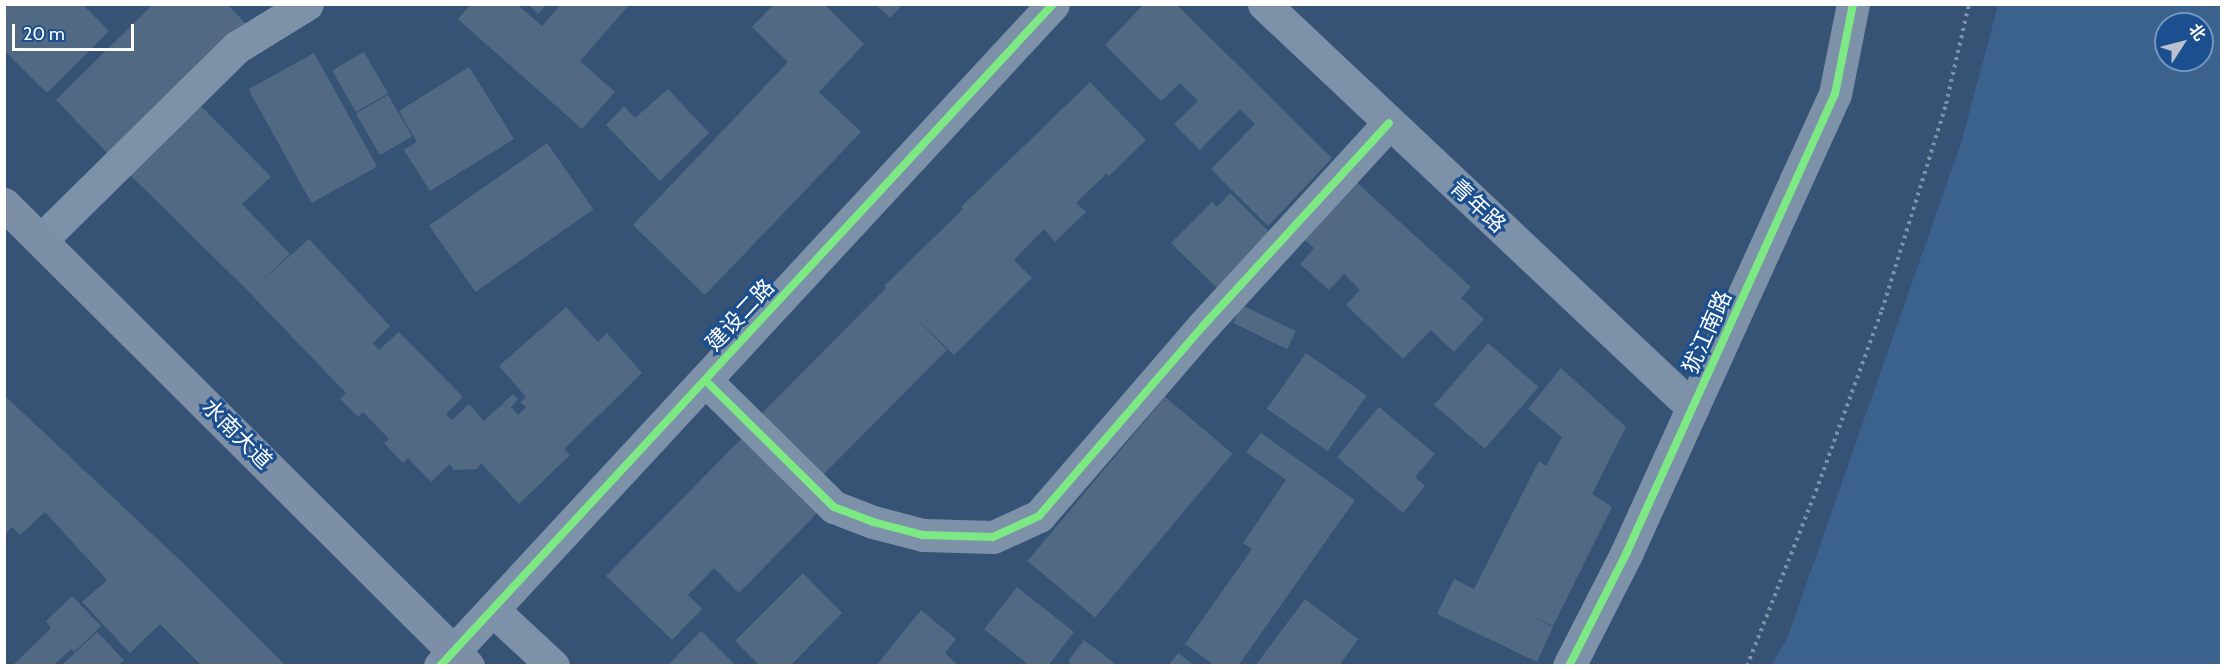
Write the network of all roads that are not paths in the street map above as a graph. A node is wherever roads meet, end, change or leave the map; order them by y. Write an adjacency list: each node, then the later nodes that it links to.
1 (307, 4): 7 (street)
2 (1053, 4): 8 (street, 建设二路)
3 (1264, 4): 5 (street, 青年路)
4 (1852, 4): 9 (street, 犹江南路)
5 (1389, 123): 8 (street); 9 (street, 青年路)
6 (4, 204): 7 (main road, 水南大道)
7 (41, 240): 11 (main road, 水南大道)
8 (705, 380): 10 (street, 建设二路)
9 (1693, 408): 13 (street, 犹江南路)
10 (493, 609): 11 (street, 建设二路); 12 (street)
11 (454, 661)
12 (553, 666)
13 (1569, 666)

